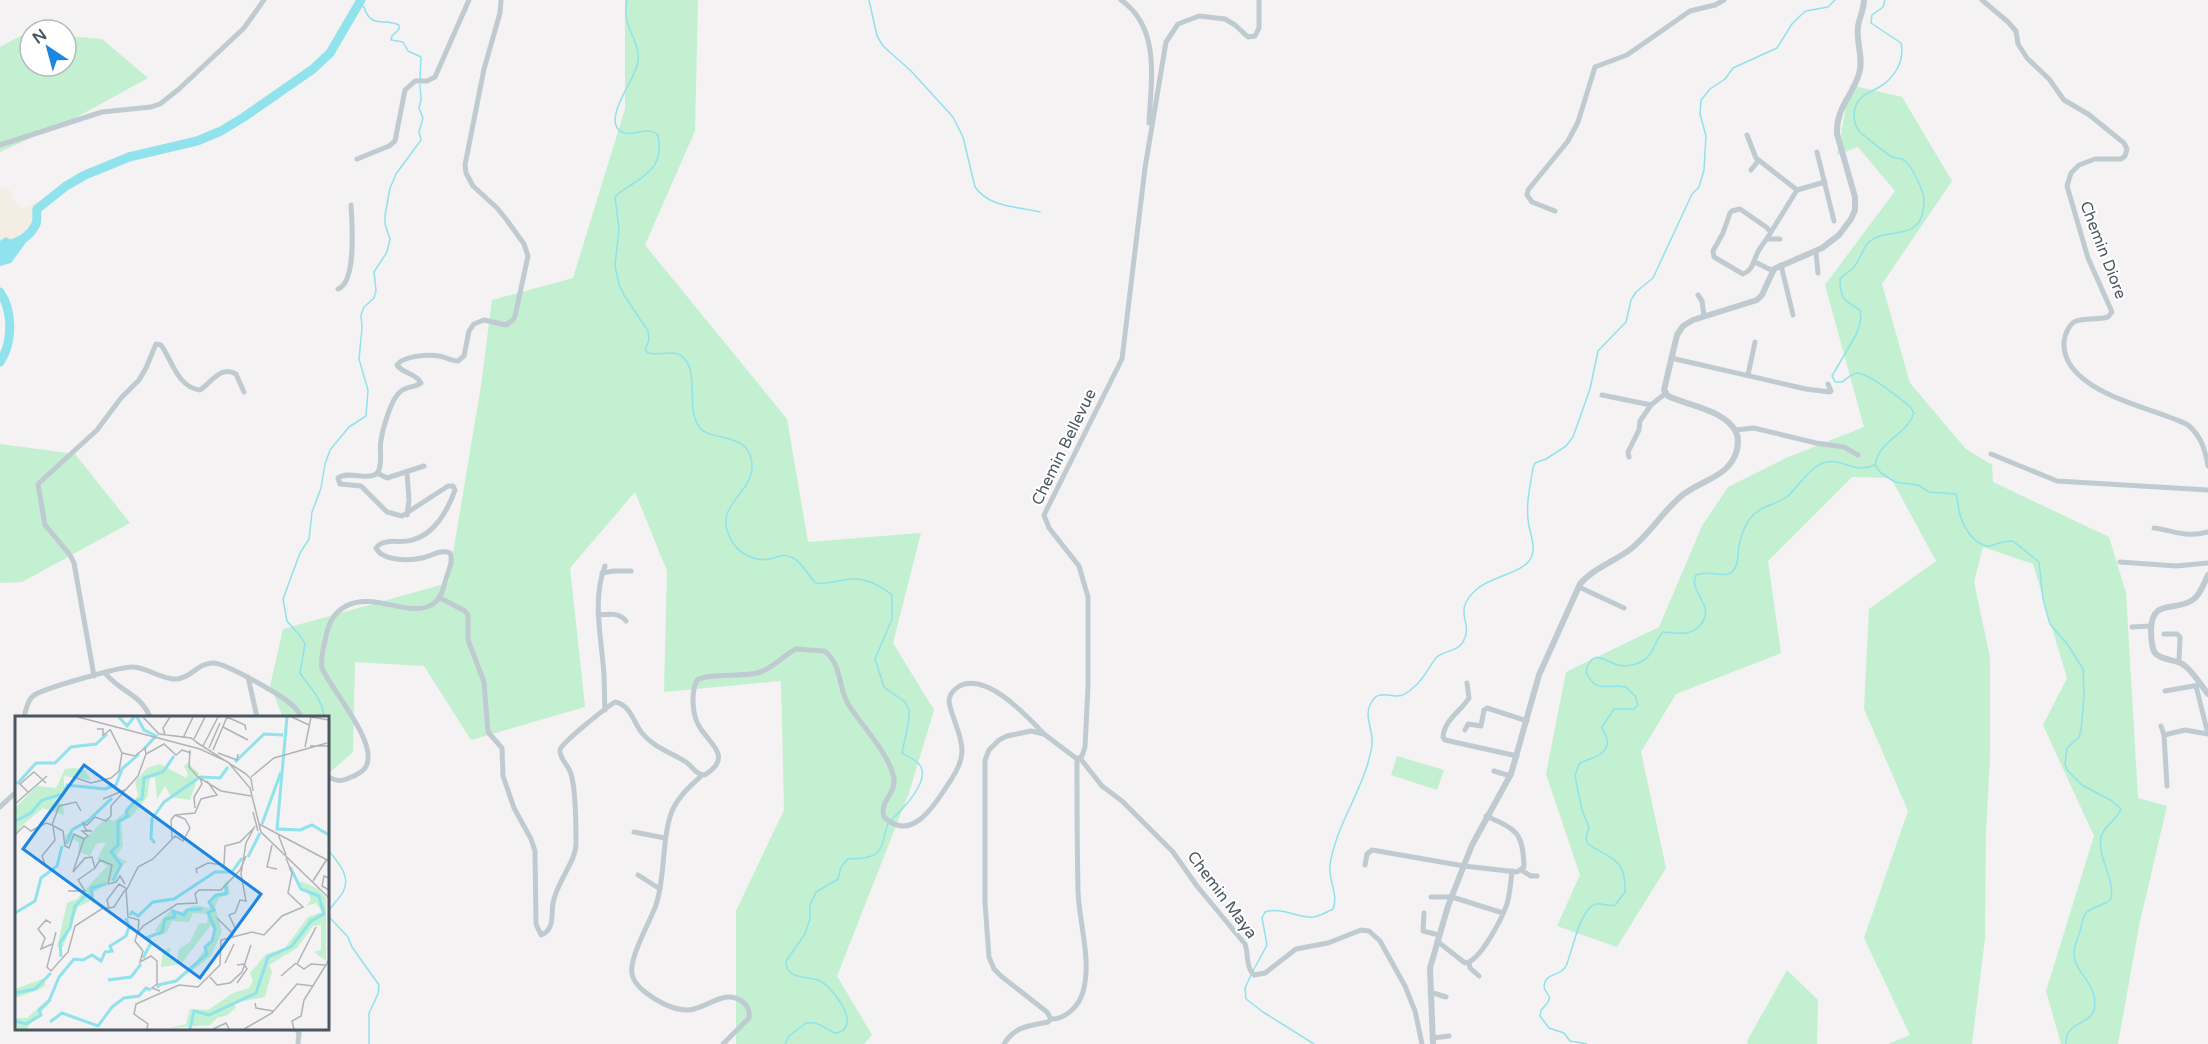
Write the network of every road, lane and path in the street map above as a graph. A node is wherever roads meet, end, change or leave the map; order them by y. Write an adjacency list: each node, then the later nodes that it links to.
1 (264, 0): 10 (street)
2 (469, 0): 13 (street)
3 (501, 0): 49 (street)
4 (1121, 0): 11 (street)
5 (1259, 0): 11 (street, Chemin Bellevue)
6 (1724, 0): 19 (street)
7 (1864, 0): 24 (street)
8 (1982, 0): 48 (street, Chemin Diore)
9 (1747, 135): 14 (street)
10 (0, 145)
11 (1148, 151): 90 (street, Chemin Bellevue)
12 (1817, 152): 16 (street)
13 (357, 159)
14 (1758, 161): 15 (street); 17 (street)
15 (1750, 170)
16 (1825, 182): 17 (street); 20 (street)
17 (1797, 190): 21 (street)
18 (351, 206): 31 (street)
19 (1555, 212)
20 (1834, 221)
21 (1771, 232): 22 (street); 28 (street)
22 (1768, 239): 23 (street); 25 (street)
23 (1780, 239)
24 (1816, 252): 26 (street); 29 (street)
25 (1755, 262): 27 (street); 28 (street)
26 (1781, 265): 27 (street); 33 (street)
27 (1773, 272): 34 (street)
28 (1746, 273): 30 (street)
29 (1818, 273)
30 (1744, 280)
31 (338, 289)
32 (1698, 295): 34 (street)
33 (1793, 315)
34 (1704, 316): 36 (street)
35 (1755, 342): 37 (street)
36 (1671, 358): 37 (street); 40 (street)
37 (1748, 375): 38 (street)
38 (1828, 384)
39 (244, 392): 73 (street)
40 (1666, 393): 42 (street); 43 (street)
41 (1602, 395): 42 (street)
42 (1651, 405): 46 (street)
43 (1735, 430): 45 (street); 61 (street)
44 (1991, 454): 51 (street)
45 (1858, 455)
46 (1629, 457)
47 (424, 466): 50 (street)
48 (2208, 466)
49 (377, 473): 50 (street); 52 (street)
50 (407, 473): 52 (street)
51 (2208, 490)
52 (406, 515): 62 (street)
53 (2154, 528): 54 (street)
54 (2208, 532)
55 (2120, 562): 56 (street)
56 (2208, 563)
57 (605, 566): 59 (street)
58 (631, 571): 59 (street)
59 (602, 573): 64 (street)
60 (2208, 575): 66 (street)
61 (1579, 587): 63 (street); 84 (street)
62 (440, 598): 79 (street); 93 (street)
63 (1624, 608)
64 (598, 615): 65 (street); 71 (street)
65 (626, 621)
66 (2151, 626): 67 (street); 69 (street)
67 (2132, 627)
68 (2164, 634): 69 (street)
69 (2179, 662): 76 (street)
70 (612, 664): 71 (street)
71 (603, 666): 79 (street)
72 (105, 673): 73 (street); 74 (street); 81 (street)
73 (94, 676): 80 (street)
74 (248, 677): 82 (street); 83 (street)
75 (1467, 683): 89 (street)
76 (2198, 685): 77 (street); 78 (street); 88 (street)
77 (2165, 691)
78 (2208, 694)
79 (605, 710): 94 (street)
80 (24, 716)
81 (149, 716)
82 (256, 716)
83 (300, 716)
84 (1527, 720): 86 (street); 89 (street)
85 (2161, 726): 88 (street)
86 (1465, 730)
87 (1044, 734): 90 (street); 94 (street); 117 (street)
88 (2164, 735): 95 (street)
89 (1517, 756): 92 (street)
90 (1078, 758): 117 (street); 124 (street, Chemin Maya)
91 (1494, 771): 92 (street)
92 (1511, 774): 98 (street)
93 (328, 776)
94 (701, 776): 100 (street)
95 (2167, 786)
96 (15, 793): 97 (street)
97 (0, 807)
98 (1486, 816): 102 (street); 103 (street)
99 (634, 832): 100 (street)
100 (664, 838): 107 (street)
101 (1365, 865): 102 (street)
102 (1464, 866): 104 (street); 109 (street)
103 (1521, 870): 104 (street); 106 (street)
104 (1512, 871): 110 (street)
105 (638, 875): 107 (street)
106 (1537, 876)
107 (660, 889): 122 (street)
108 (1431, 897): 109 (street)
109 (1452, 897): 110 (street); 112 (street)
110 (1503, 913): 113 (street)
111 (1424, 914): 112 (street)
112 (1438, 938): 113 (street); 115 (street)
113 (1469, 963): 114 (street)
114 (1479, 976)
115 (1430, 992): 116 (street); 120 (street)
116 (1446, 997)
117 (1051, 1019): 123 (street)
118 (299, 1029): 121 (street)
119 (1449, 1036): 120 (street)
120 (1433, 1041)
121 (298, 1044)
122 (723, 1044)
123 (1004, 1044)
124 (1422, 1044)

